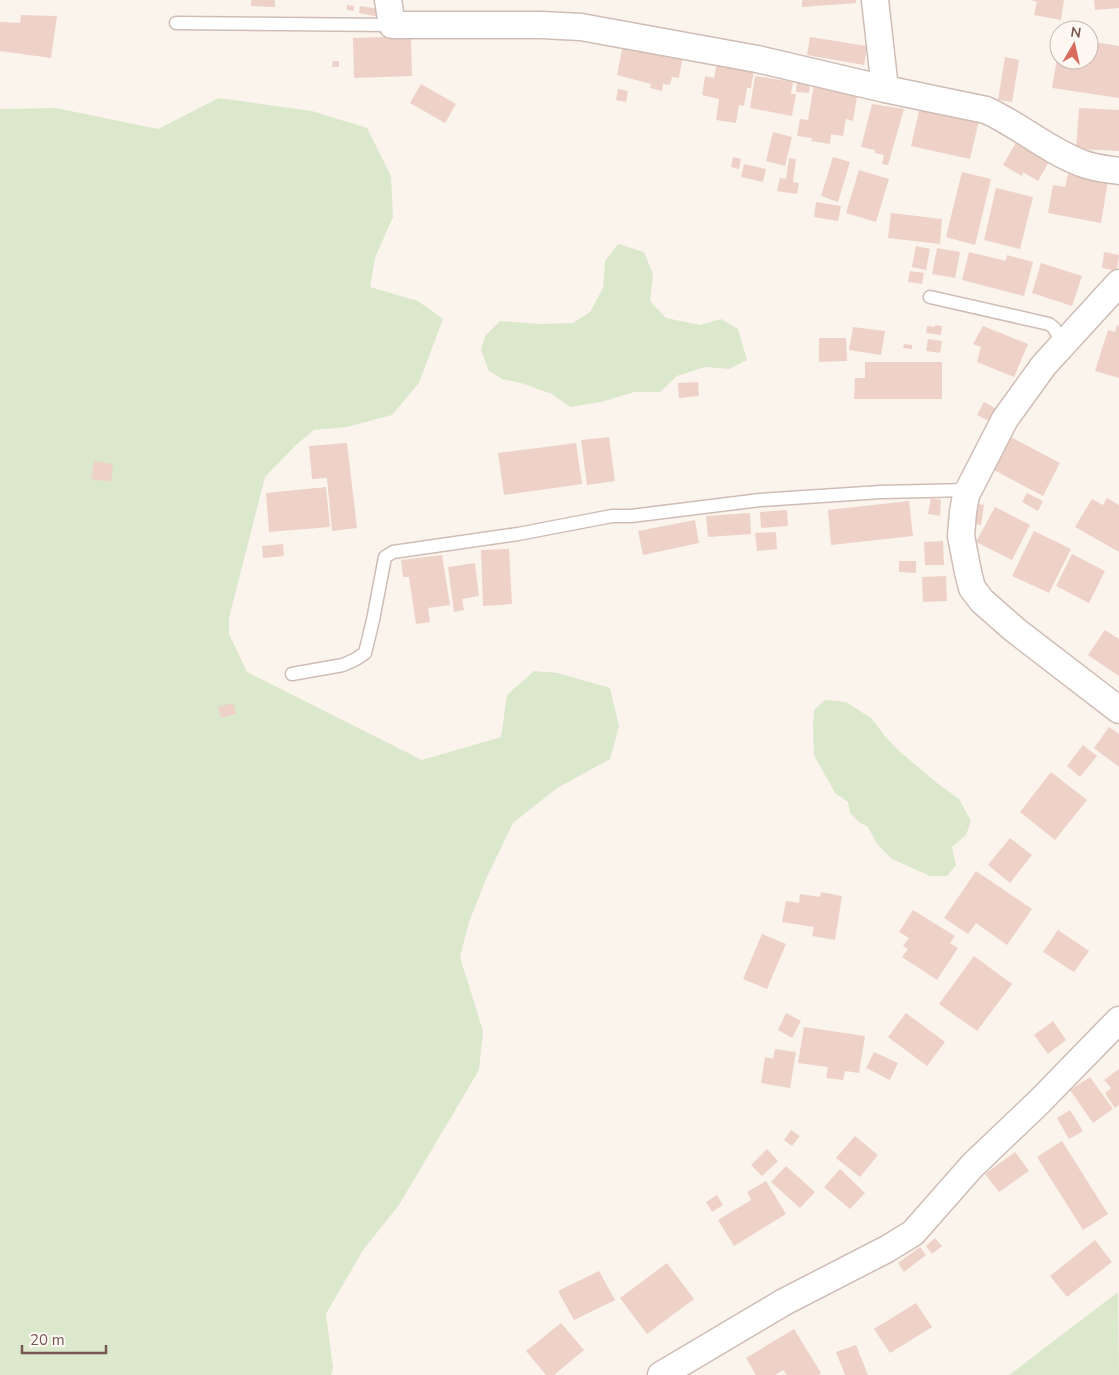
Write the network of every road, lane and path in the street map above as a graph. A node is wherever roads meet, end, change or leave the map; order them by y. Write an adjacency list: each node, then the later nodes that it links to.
1 (875, 0): 4 (street)
2 (390, 12): 3 (lane); 4 (street)
3 (176, 23)
4 (885, 89): 5 (street)
5 (1119, 171)
6 (1119, 283): 8 (street)
7 (930, 297): 8 (lane)
8 (1063, 344): 9 (street)
9 (968, 490): 10 (lane); 11 (street)
10 (292, 674)
11 (1119, 710)
12 (1119, 1020): 13 (street)
13 (661, 1375)

